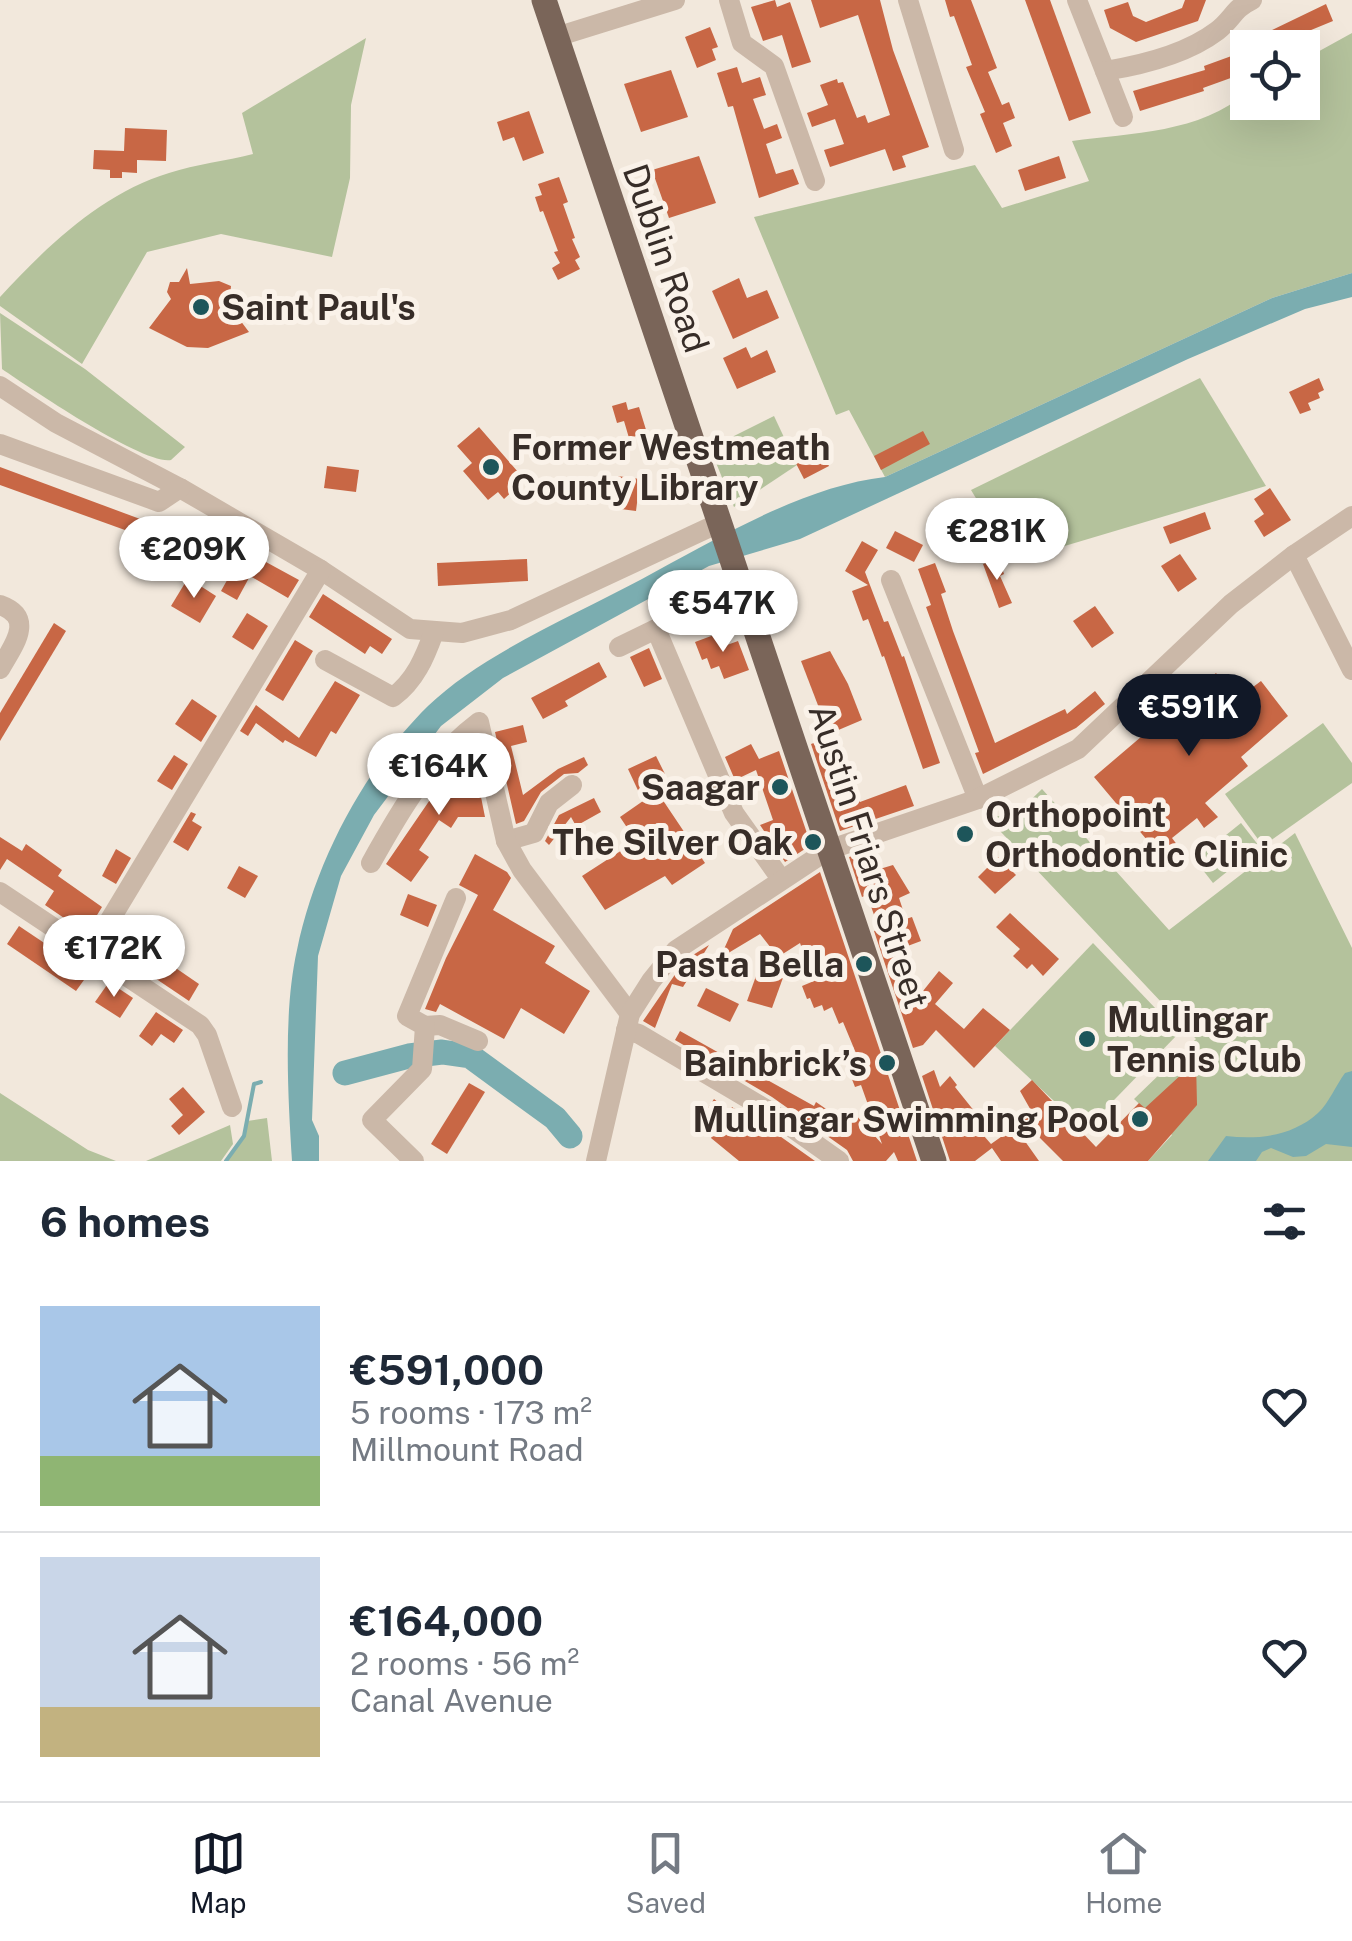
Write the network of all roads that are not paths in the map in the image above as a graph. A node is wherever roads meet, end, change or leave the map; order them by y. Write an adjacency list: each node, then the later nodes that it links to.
1 (544, 0): 7 (main road, Dublin Road)
2 (674, 0): 7 (street)
3 (729, 0): 11 (street)
4 (908, 0): 10 (street)
5 (1078, 0): 8 (street)
6 (1252, 0): 8 (street)
7 (556, 37): 18 (main road, Dublin Road)
8 (1106, 71): 9 (street)
9 (1123, 117)
10 (954, 150)
11 (814, 181)
12 (0, 386): 13 (street)
13 (56, 422): 15 (street); 16 (street)
14 (0, 444): 15 (street)
15 (26, 453): 16 (street)
16 (180, 488): 20 (street)
17 (1352, 516): 19 (street)
18 (722, 530): 21 (main road, Dublin Road); 24 (street)
19 (1294, 554): 28 (street); 30 (street)
20 (321, 570): 24 (street); 37 (street)
21 (737, 574): 32 (main road, Austin Friars Street)
22 (890, 580): 30 (street)
23 (0, 605): 27 (street)
24 (434, 632): 26 (street)
25 (619, 648): 34 (street)
26 (325, 660)
27 (0, 668)
28 (1352, 670)
29 (572, 785): 31 (street)
30 (978, 799): 32 (street)
31 (506, 841): 33 (street); 38 (street)
32 (828, 850): 34 (street); 45 (main road, Austin Friars Street)
33 (371, 862)
34 (782, 879): 38 (street)
35 (0, 892): 37 (street)
36 (456, 898): 39 (street)
37 (90, 953): 41 (street)
38 (628, 1022): 43 (street); 44 (street)
39 (425, 1036): 40 (street); 42 (street)
40 (478, 1041)
41 (232, 1107)
42 (414, 1161)
43 (596, 1161)
44 (840, 1161)
45 (934, 1161)

